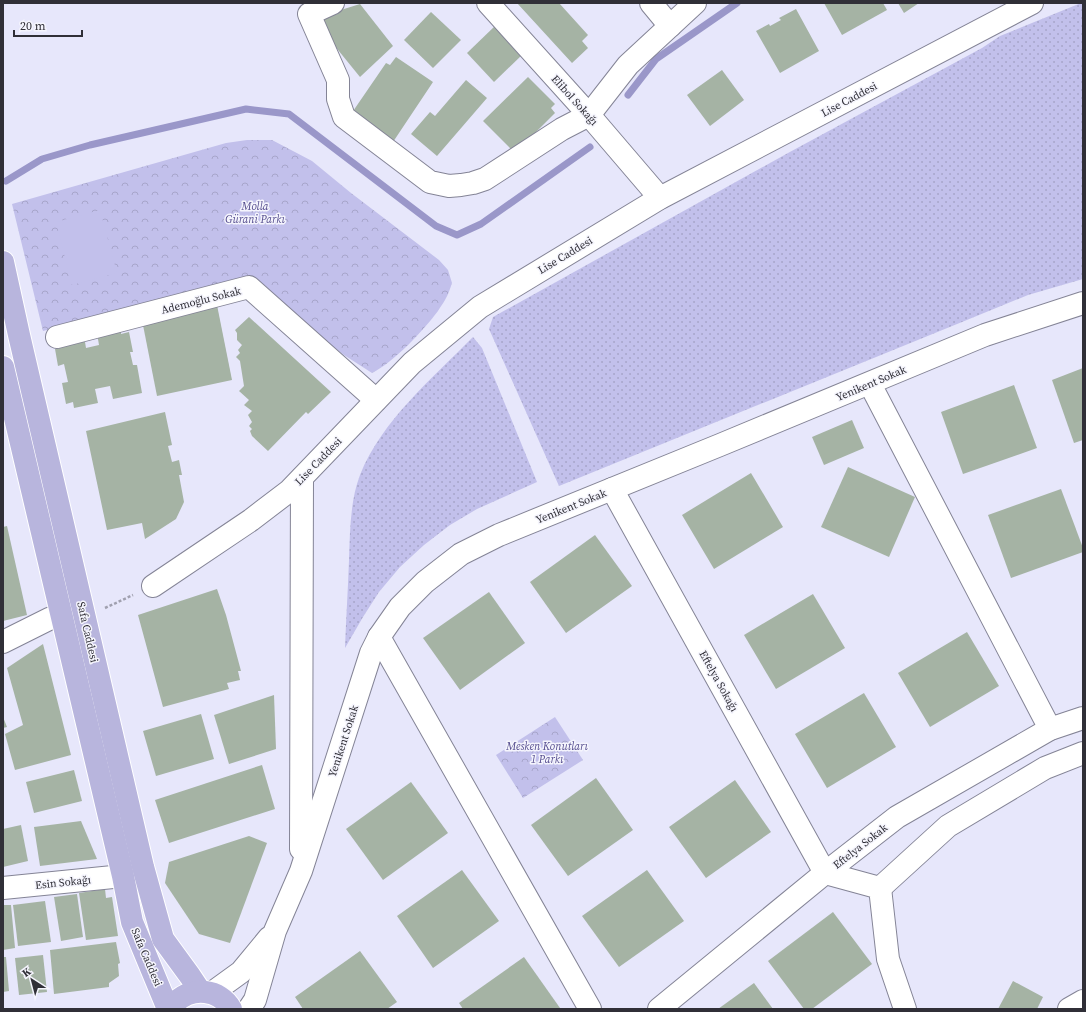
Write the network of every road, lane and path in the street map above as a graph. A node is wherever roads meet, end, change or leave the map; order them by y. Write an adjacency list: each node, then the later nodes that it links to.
1 (333, 3): 7 (street)
2 (488, 3): 7 (street, Elibol Sokağı)
3 (651, 3): 6 (street)
4 (696, 3): 6 (street)
5 (1032, 3): 8 (street, Lise Caddesi)
6 (670, 26): 7 (street)
7 (589, 115): 8 (street, Elibol Sokağı)
8 (660, 198): 14 (street, Lise Caddesi)
9 (3, 262): 19 (main road, Safa Caddesi)
10 (1083, 303): 13 (street, Yenikent Sokak)
11 (58, 337): 14 (street, Ademoğlu Sokak)
12 (3, 367): 18 (main road, Safa Caddesi)
13 (870, 384): 16 (street, Yenikent Sokak); 23 (street)
14 (376, 400): 15 (street, Lise Caddesi)
15 (302, 478): 17 (street, Lise Caddesi); 25 (street)
16 (612, 489): 20 (street, Yenikent Sokak); 26 (street, Eftelya Sokağı)
17 (153, 586): 19 (path)
18 (62, 614): 21 (street); 27 (main road, Safa Caddesi)
19 (85, 618): 31 (main road, Safa Caddesi)
20 (379, 637): 25 (street, Yenikent Sokak); 36 (street)
21 (3, 642)
22 (1083, 718): 23 (street, Eftelya Sokak)
23 (1050, 729): 26 (street, Eftelya Sokak)
24 (1083, 753): 29 (street)
25 (301, 871): 30 (street, Yenikent Sokak)
26 (825, 873): 29 (street); 37 (street, Eftelya Sokak)
27 (123, 876): 28 (street, Esin Sokağı); 33 (main road, Safa Caddesi)
28 (3, 888)
29 (880, 888): 38 (street)
30 (275, 931): 31 (street, Yenikent Sokak); 35 (street, Yenikent Sokak)
31 (206, 992): 33 (main road); 34 (main road, Safa Caddesi)
32 (1083, 1001): 39 (street)
33 (169, 1009)
34 (231, 1009)
35 (249, 1009)
36 (590, 1009)
37 (659, 1009)
38 (905, 1009)
39 (1069, 1009)

